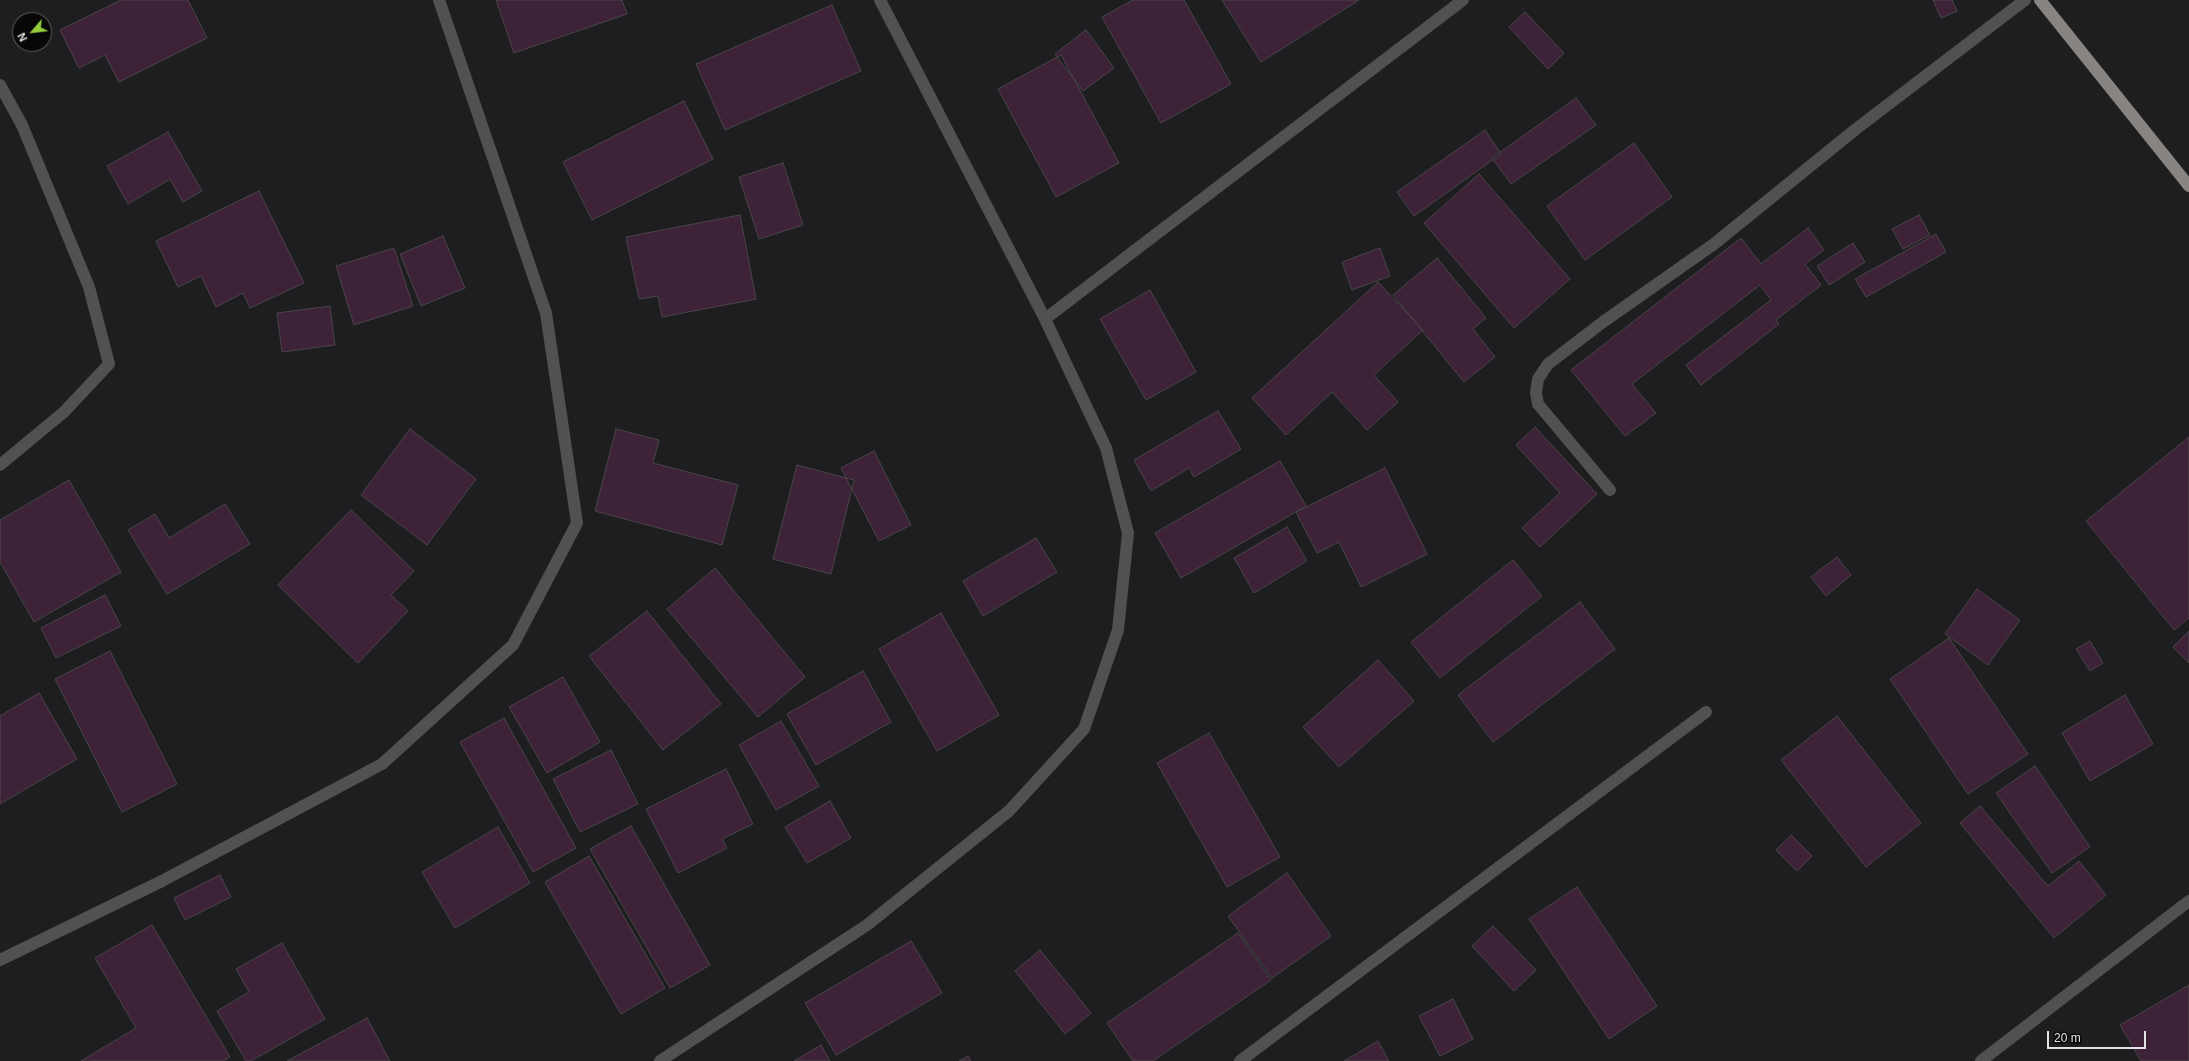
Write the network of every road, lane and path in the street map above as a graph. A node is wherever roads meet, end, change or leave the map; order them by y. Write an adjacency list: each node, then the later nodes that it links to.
1 (438, 0): 13 (street)
2 (880, 0): 8 (street)
3 (1463, 0): 8 (street)
4 (2026, 0): 10 (street)
5 (2040, 0): 7 (main road)
6 (0, 85): 9 (street)
7 (2189, 186)
8 (1045, 319): 14 (street)
9 (0, 466)
10 (1610, 490)
11 (1706, 712): 15 (street)
12 (2189, 901): 16 (street)
13 (0, 960)
14 (660, 1061)
15 (1240, 1061)
16 (1981, 1061)

